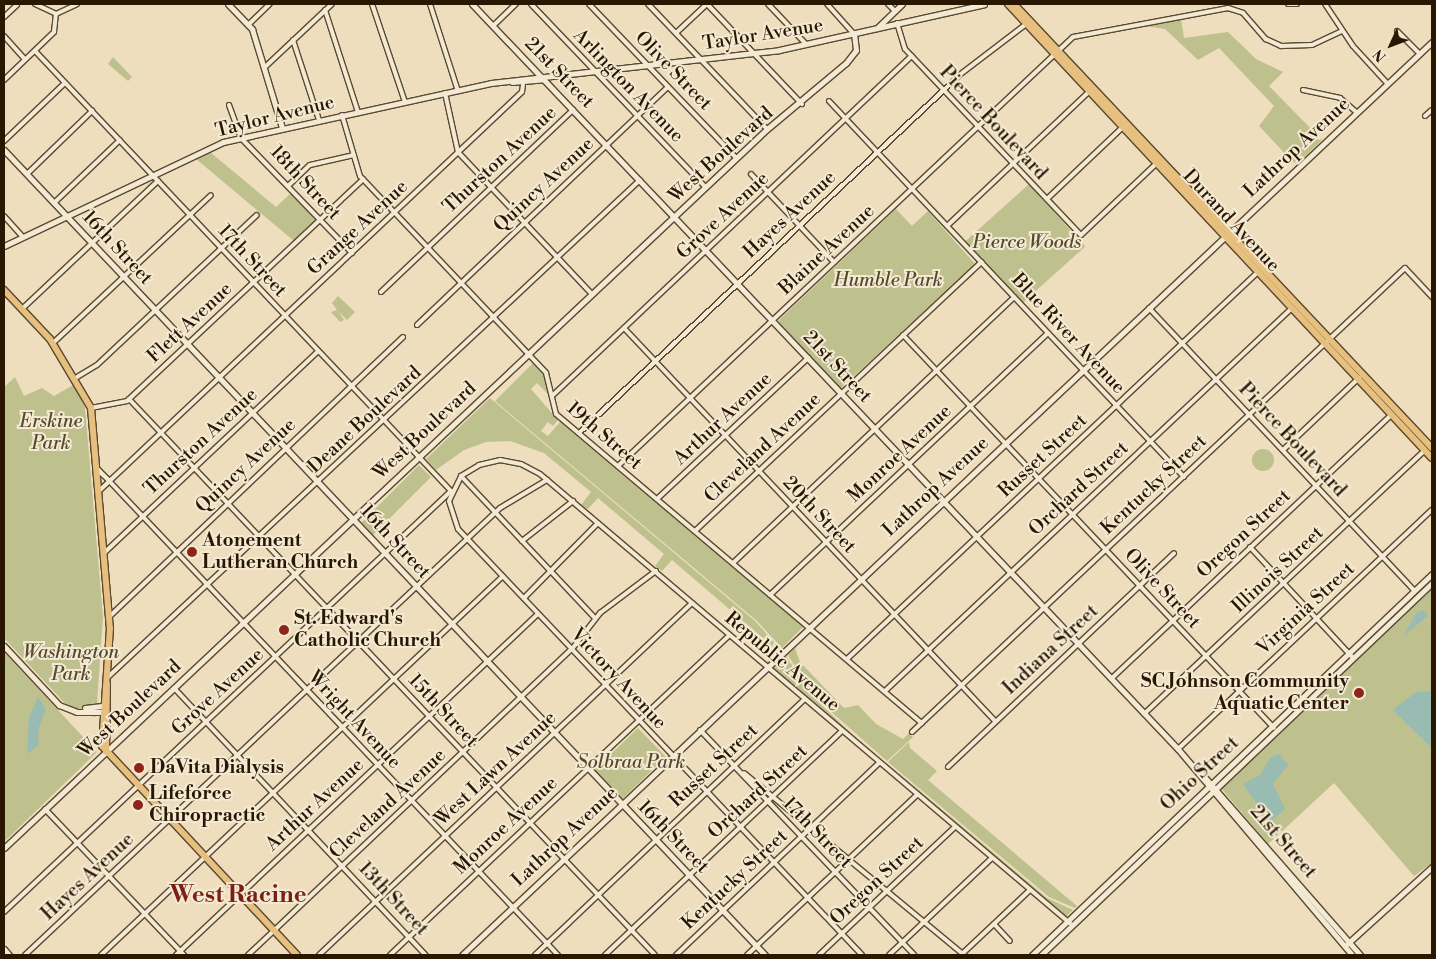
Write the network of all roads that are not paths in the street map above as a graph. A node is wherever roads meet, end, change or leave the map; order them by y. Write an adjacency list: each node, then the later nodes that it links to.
1 (35, 4): 29 (street)
2 (77, 4): 29 (street)
3 (228, 4): 33 (street)
4 (270, 4): 33 (street)
5 (332, 4): 27 (street)
6 (372, 4): 67 (street)
7 (430, 4): 63 (street)
8 (472, 4): 34 (street, 21st Street)
9 (516, 4): 34 (street)
10 (531, 4): 53 (street, Arlington Avenue)
11 (589, 4): 51 (street, Olive Street)
12 (648, 4): 38 (street)
13 (707, 4): 38 (street); 46 (street)
14 (768, 4): 43 (street)
15 (827, 4): 39 (street)
16 (888, 4): 28 (street)
17 (902, 4): 28 (street)
18 (984, 4): 31 (street, Taylor Avenue)
19 (1008, 4): 32 (main road, Durand Avenue)
20 (1215, 4): 26 (street)
21 (1288, 4): 22 (street)
22 (1297, 4)
23 (1325, 4): 37 (street)
24 (18, 5): 30 (street)
25 (1017, 5): 45 (main road, Durand Avenue)
26 (1216, 9): 37 (street, Blaine Avenue); 45 (street, Blaine Avenue)
27 (325, 10): 41 (street); 73 (street)
28 (895, 11): 35 (street)
29 (56, 14): 44 (street)
30 (4, 17)
31 (897, 23): 35 (street, Taylor Avenue); 48 (street, Pierce Boulevard)
32 (1026, 24): 45 (main road, Durand Avenue); 61 (street, Hayes Avenue)
33 (248, 25): 52 (street)
34 (493, 26): 54 (street, 21st Street)
35 (876, 29): 39 (street, Taylor Avenue)
36 (1397, 30): 47 (street)
37 (1342, 31): 58 (street)
38 (676, 33): 50 (street)
39 (854, 34): 43 (street, Taylor Avenue); 68 (street, West Boulevard)
40 (4, 36): 49 (street)
41 (293, 40): 52 (street); 79 (street)
42 (1432, 42): 47 (street, Lathrop Avenue)
43 (806, 44): 46 (street, Taylor Avenue)
44 (35, 51): 49 (street); 57 (street, 17th Street)
45 (1057, 52): 64 (main road, Durand Avenue); 80 (street, Blaine Avenue); 119 (main road, Durand Avenue)
46 (754, 53): 50 (street, Taylor Avenue); 68 (street)
47 (1420, 54): 58 (street, Lathrop Avenue)
48 (912, 56): 61 (street, Pierce Boulevard); 78 (street, Grove Avenue)
49 (25, 59): 55 (street)
50 (701, 60): 51 (street, Taylor Avenue); 83 (street)
51 (649, 66): 53 (street, Taylor Avenue); 60 (street, Olive Street)
52 (264, 68): 82 (street)
53 (596, 72): 54 (street, Taylor Avenue); 76 (street, Arlington Avenue)
54 (544, 79): 56 (street, Taylor Avenue); 59 (street, Taylor Avenue); 70 (street, 21st Street)
55 (4, 80)
56 (512, 82): 59 (street, Taylor Avenue); 63 (street, Taylor Avenue)
57 (65, 83): 72 (street, 17th Street); 86 (street)
58 (1388, 84): 74 (street, Lathrop Avenue)
59 (523, 85): 90 (street, Grange Avenue)
60 (668, 87): 76 (street, Quincy Avenue); 92 (street, Olive Street)
61 (944, 90): 80 (street, Pierce Boulevard); 89 (street, Hayes Avenue)
62 (1303, 90): 74 (street)
63 (458, 91): 65 (street, Taylor Avenue)
64 (1090, 91): 81 (main road, Durand Avenue); 94 (street)
65 (445, 93): 67 (street, Taylor Avenue); 90 (street)
66 (829, 101): 78 (street, Blue River Avenue)
67 (405, 102): 73 (street, Taylor Avenue)
68 (802, 104): 83 (street, West Boulevard)
69 (229, 105): 84 (street, 18th Street)
70 (573, 110): 87 (street, 21st Street); 103 (street, Thurston Avenue)
71 (1432, 110): 77 (street)
72 (92, 112): 85 (street, 17th Street); 95 (street)
73 (358, 112): 75 (street, Taylor Avenue)
74 (1357, 113): 119 (street, Lathrop Avenue)
75 (342, 115): 79 (street, Taylor Avenue); 91 (street, 19th Street)
76 (637, 116): 87 (street, Quincy Avenue); 102 (street, Arlington Avenue)
77 (1425, 116)
78 (846, 119): 89 (street, Blue River Avenue); 105 (street, Grove Avenue)
79 (319, 120): 82 (street, Taylor Avenue)
80 (978, 127): 94 (street, Pierce Boulevard); 104 (street, Blaine Avenue)
81 (1123, 127): 93 (main road, Durand Avenue); 107 (street)
82 (282, 128): 84 (street, Taylor Avenue)
83 (767, 129): 92 (street, West Boulevard)
84 (241, 138): 97 (street, Taylor Avenue); 101 (street, 18th Street)
85 (120, 140): 97 (street, 17th Street); 108 (street)
86 (4, 141)
87 (606, 145): 99 (street, 21st Street); 116 (street, Quincy Avenue)
88 (4, 150): 95 (street, 16th Street)
89 (877, 152): 104 (street, Blue River Avenue); 117 (street, Hayes Avenue)
90 (458, 153): 103 (street); 109 (street, Grange Avenue)
91 (354, 155): 98 (street, 19th Street); 101 (street)
92 (736, 158): 102 (street, West Boulevard)
93 (1157, 163): 107 (street, Pierce Boulevard); 119 (main road, Durand Avenue)
94 (1013, 164): 107 (street, Pierce Boulevard); 118 (street)
95 (27, 174): 108 (street, 16th Street)
96 (751, 174): 105 (street)
97 (153, 175): 100 (street, 17th Street); 113 (street, Taylor Avenue)
98 (363, 179): 109 (street, 19th Street); 115 (street, Flett Avenue)
99 (640, 180): 114 (street, 21st Street); 127 (street, Deane Boulevard)
100 (158, 181): 110 (street, 17th Street); 121 (street)
101 (288, 186): 115 (street, 18th Street)
102 (705, 187): 114 (street, West Boulevard)
103 (491, 188): 116 (street); 123 (street, Thurston Avenue)
104 (912, 189): 118 (street, Blue River Avenue); 128 (street, Blaine Avenue)
105 (768, 193): 117 (street); 125 (street, Grove Avenue)
106 (211, 194): 110 (street)
107 (1047, 200)
108 (54, 203): 113 (street, 16th Street)
109 (395, 212): 123 (street, 19th Street); 126 (street, Grange Avenue)
110 (190, 215): 124 (street, 17th Street); 132 (street)
111 (257, 215): 124 (street)
112 (4, 216): 120 (street)
113 (66, 216): 120 (street, Taylor Avenue); 121 (street, 16th Street)
114 (674, 217): 125 (street, 21st Street); 138 (street, West Boulevard)
115 (320, 220): 126 (street, 18th Street); 133 (street, Flett Avenue)
116 (524, 223): 127 (street); 134 (street, Quincy Avenue)
117 (800, 225): 128 (street); 135 (street, Hayes Avenue)
118 (947, 226): 129 (street, Blue River Avenue)
119 (1228, 234): 130 (main road, Durand Avenue); 131 (main road, Durand Avenue); 141 (street, Lathrop Avenue)
120 (23, 236): 122 (street, Taylor Avenue)
121 (92, 243): 132 (street, 16th Street); 143 (street)
122 (4, 246)
123 (428, 247): 134 (street, 19th Street); 137 (street, Thurston Avenue)
124 (222, 249): 133 (street, 17th Street); 144 (street)
125 (706, 251): 135 (street, 21st Street); 149 (street, Grove Avenue)
126 (352, 253): 145 (street, Grange Avenue)
127 (557, 258): 138 (street); 146 (street, Deane Boulevard)
128 (834, 262): 147 (street, Blaine Avenue)
129 (981, 262): 139 (street, Blue River Avenue); 151 (street, Cleveland Avenue)
130 (1258, 272): 131 (main road); 142 (main road, Durand Avenue); 156 (street, Russet Street)
131 (1269, 275): 153 (main road, Durand Avenue)
132 (124, 276): 144 (street, 16th Street); 154 (street)
133 (254, 283): 145 (street, 17th Street); 155 (street, Flett Avenue)
134 (461, 283): 146 (street, 19th Street); 148 (street, Quincy Avenue)
135 (738, 284): 147 (street, 21st Street); 160 (street, Hayes Avenue)
136 (4, 290): 143 (main road)
137 (381, 292)
138 (592, 294): 158 (street, West Boulevard)
139 (1014, 297): 150 (street, Blue River Avenue); 161 (street)
140 (1432, 297): 153 (street, Kentucky Street)
141 (1149, 308): 156 (street, Pierce Boulevard); 162 (street, Lathrop Avenue)
142 (1292, 308): 153 (main road, Durand Avenue); 166 (street, Orchard Street)
143 (22, 309): 154 (main road)
144 (156, 310): 155 (street, 16th Street); 163 (street)
145 (285, 316): 157 (street, 17th Street); 165 (street, Grange Avenue)
146 (494, 318): 158 (street, 19th Street); 178 (street, Deane Boulevard)
147 (773, 321): 159 (street, 21st Street); 170 (street, Blaine Avenue)
148 (417, 325)
149 (624, 328): 160 (street, 20th Street); 169 (street, Grove Avenue)
150 (1048, 333): 162 (street, Blue River Avenue); 172 (street, Monroe Avenue)
151 (903, 335): 161 (street, Olive Street); 168 (street, Cleveland Avenue)
152 (403, 338): 167 (street, Quincy Avenue)
153 (1327, 341): 164 (main road, Durand Avenue); 177 (street, Kentucky Street)
154 (53, 343): 163 (main road)
155 (187, 344): 165 (street, 16th Street); 171 (street, Flett Avenue)
156 (1183, 344): 166 (street, Pierce Boulevard); 173 (street, Russet Street)
157 (318, 350): 167 (street, 17th Street); 176 (street, Thurston Avenue)
158 (528, 354): 169 (street, 19th Street); 188 (street, West Boulevard)
159 (808, 358): 168 (street, 21st Street); 182 (street, Arthur Avenue)
160 (655, 361): 170 (street, 20th Street); 181 (street, Hayes Avenue)
161 (937, 370): 172 (street, Olive Street); 179 (street)
162 (1083, 370): 173 (street, Blue River Avenue); 184 (street, Lathrop Avenue)
163 (77, 377): 174 (main road)
164 (1361, 377): 175 (main road, Durand Avenue); 187 (street)
165 (219, 378): 176 (street, 16th Street); 180 (street, Grange Avenue)
166 (1216, 379): 177 (street, Pierce Boulevard); 183 (street, Orchard Street)
167 (352, 386): 178 (street, 17th Street); 185 (street, Quincy Avenue)
168 (841, 393): 179 (street, 21st Street); 194 (street, Cleveland Avenue)
169 (552, 396): 181 (street, 19th Street)
170 (690, 398): 182 (street, 20th Street); 191 (street, Blaine Avenue)
171 (129, 399): 174 (street); 180 (street, 15th Street)
172 (970, 406): 184 (street, Olive Street); 190 (street, Monroe Avenue)
173 (1117, 406): 183 (street, Blue River Avenue); 197 (street, Russet Street)
174 (91, 408): 192 (main road)
175 (1394, 412): 186 (main road, Durand Avenue); 201 (street, Oregon Street)
176 (252, 413): 185 (street, 16th Street); 193 (street, Thurston Avenue)
177 (1250, 414): 187 (street, Pierce Boulevard); 196 (street, Kentucky Street)
178 (385, 421): 188 (street, 17th Street); 200 (street, Deane Boulevard)
179 (875, 429): 190 (street, 21st Street); 208 (street)
180 (161, 432): 193 (street, 15th Street); 199 (street, Grange Avenue)
181 (579, 433): 191 (street, 19th Street)
182 (725, 435): 194 (street, 20th Street); 204 (street, Arthur Avenue)
183 (1150, 441): 196 (street, Blue River Avenue); 211 (street, Orchard Street)
184 (1005, 443): 197 (street, Olive Street); 206 (street, Lathrop Avenue)
185 (285, 448): 200 (street, 16th Street); 207 (street, Quincy Avenue)
186 (1429, 448): 189 (main road, Durand Avenue); 214 (street, Illinois Street)
187 (1283, 450): 201 (street, Pierce Boulevard)
188 (419, 457): 202 (street, 17th Street); 213 (street, West Boulevard)
189 (1432, 458)
190 (908, 464): 206 (street, 21st Street); 221 (street, Monroe Avenue)
191 (618, 466): 204 (street, 19th Street)
192 (96, 467): 199 (street, Wright Avenue); 203 (main road)
193 (194, 468): 207 (street, 15th Street); 212 (street, Thurston Avenue)
194 (759, 471): 208 (street, 20th Street); 216 (street, Cleveland Avenue)
195 (461, 476): 198 (street, Republic Avenue); 202 (street); 210 (street)
196 (1184, 476): 223 (street, Kentucky Street)
197 (1039, 479): 211 (street, Olive Street); 217 (street, Russet Street)
198 (547, 480): 205 (street, Republic Avenue); 210 (street, Hayes Avenue)
199 (110, 481): 203 (street, Grange Avenue); 212 (street, Wright Avenue)
200 (318, 483): 213 (street, 16th Street); 218 (street, Deane Boulevard)
201 (1316, 485): 214 (street, Pierce Boulevard); 222 (street, Oregon Street)
202 (451, 491): 219 (street, Victory Avenue); 225 (street, Grove Avenue)
203 (97, 492): 227 (main road)
204 (657, 499): 216 (street, 19th Street)
205 (573, 501): 215 (street, Republic Avenue); 220 (street)
206 (943, 501): 217 (street, 21st Street); 236 (street, Lathrop Avenue)
207 (228, 503): 218 (street, 15th Street); 224 (street, Quincy Avenue)
208 (792, 507): 221 (street, 20th Street); 229 (street)
209 (1432, 510): 228 (street, Virginia Street)
210 (495, 512): 219 (street, Hayes Avenue); 220 (street)
211 (1073, 514): 223 (street, Olive Street); 232 (street, Orchard Street)
212 (143, 516): 224 (street, Wright Avenue); 227 (street, Thurston Avenue)
213 (353, 519): 225 (street, 16th Street); 233 (street, West Boulevard)
214 (1350, 521): 228 (street, Pierce Boulevard); 237 (street, Illinois Street)
215 (598, 523): 230 (street, Republic Avenue); 231 (street)
216 (695, 531): 229 (street, 19th Street)
217 (977, 537): 232 (street, 21st Street); 249 (street, Russet Street)
218 (261, 538): 233 (street, 15th Street); 240 (street, Deane Boulevard)
219 (468, 539): 235 (street, Victory Avenue); 241 (street, Hayes Avenue)
220 (522, 541): 231 (street)
221 (826, 542): 236 (street, 20th Street); 243 (street, Monroe Avenue)
222 (1250, 547): 237 (street); 253 (street, Oregon Street)
223 (1106, 549): 239 (street, Olive Street); 247 (street, Kentucky Street)
224 (176, 551): 240 (street, Wright Avenue); 250 (street, Quincy Avenue)
225 (385, 553): 241 (street, 16th Street); 246 (street, Grove Avenue)
226 (1174, 553): 239 (street, Indiana Street)
227 (103, 554): 250 (main road)
228 (1383, 556): 242 (street, Pierce Boulevard); 252 (street, Virginia Street)
229 (733, 563): 243 (street, 19th Street)
230 (656, 571): 245 (street, Republic Avenue); 251 (street, Cleveland Avenue)
231 (552, 572): 244 (street); 251 (street)
232 (1011, 572): 247 (street, 21st Street); 262 (street, Orchard Street)
233 (295, 574): 246 (street, 15th Street); 254 (street, West Boulevard)
234 (1432, 574): 242 (street, Ohio Street)
235 (503, 576): 244 (street, Victory Avenue); 255 (street)
236 (861, 579): 249 (street, 20th Street); 256 (street, Lathrop Avenue)
237 (1284, 583): 252 (street); 265 (street, Illinois Street)
238 (1432, 583): 263 (street, Ohio Street)
239 (1140, 585): 253 (street, Olive Street); 259 (street, Indiana Street)
240 (209, 586): 254 (street, Wright Avenue); 271 (street, Deane Boulevard)
241 (416, 587): 255 (street, 16th Street); 258 (street, Hayes Avenue)
242 (1415, 591): 263 (street, Ohio Street)
243 (770, 595): 256 (street, 19th Street)
244 (524, 598): 248 (street, Victory Avenue)
245 (692, 603): 257 (street, Republic Avenue); 272 (street, West Lawn Avenue)
246 (327, 608): 258 (street, 15th Street); 264 (street, Grove Avenue)
247 (1044, 608): 259 (street, 21st Street); 273 (street, Kentucky Street)
248 (538, 614): 261 (street, Victory Avenue); 267 (street, Arthur Avenue)
249 (895, 615): 262 (street, 20th Street); 266 (street, Russet Street)
250 (109, 617): 271 (main road)
251 (595, 618): 261 (street, Cleveland Avenue)
252 (1317, 618): 263 (street); 277 (street, Virginia Street)
253 (1173, 620): 265 (street, Olive Street); 269 (street, Oregon Street)
254 (243, 622): 264 (street, Wright Avenue); 274 (street, West Boulevard)
255 (452, 624): 267 (street, 16th Street); 270 (street)
256 (809, 627): 266 (street, 19th Street); 268 (street, Lathrop Avenue)
257 (729, 636): 268 (street, Republic Avenue); 283 (street, Monroe Avenue)
258 (358, 642): 270 (street, 15th Street); 275 (street, Hayes Avenue)
259 (1078, 643): 269 (street, 21st Street); 284 (street, Indiana Street)
260 (4, 646): 280 (street)
261 (572, 649): 272 (street, Victory Avenue); 278 (street, Cleveland Avenue)
262 (928, 650): 273 (street, 20th Street); 276 (street, Orchard Street)
263 (1351, 655): 289 (street, Ohio Street)
264 (275, 656): 275 (street, Wright Avenue); 285 (street, Grove Avenue)
265 (1206, 656): 277 (street, Olive Street); 281 (street, Illinois Street)
266 (847, 660): 276 (street, 19th Street)
267 (487, 662): 278 (street, 16th Street); 282 (street, Arthur Avenue)
268 (766, 668): 279 (street, Republic Avenue); 290 (street, Lathrop Avenue)
269 (1111, 678): 281 (street, 21st Street)
270 (394, 679): 282 (street, 15th Street); 288 (street)
271 (107, 680): 280 (main road); 287 (main road)
272 (605, 685): 283 (street, Victory Avenue); 293 (street, West Lawn Avenue)
273 (962, 686): 284 (street, 20th Street); 286 (street, Kentucky Street)
274 (174, 688): 285 (street, 13th Street); 295 (street, West Boulevard)
275 (307, 690): 288 (street, Wright Avenue); 297 (street, Hayes Avenue)
276 (885, 691): 286 (street, 19th Street)
277 (1240, 691): 289 (street, Olive Street); 294 (street, Virginia Street)
278 (521, 698): 293 (street, 16th Street); 296 (street, Cleveland Avenue)
279 (804, 700): 291 (street, Republic Avenue); 301 (street, Russet Street)
280 (101, 709): 287 (main road); 295 (main road)
281 (1144, 714): 294 (street, 21st Street)
282 (429, 717): 296 (street, 15th Street); 300 (street, Arthur Avenue)
283 (639, 720): 298 (street, Victory Avenue); 303 (street, Monroe Avenue)
284 (995, 721): 302 (street, Indiana Street)
285 (206, 722): 297 (street, 13th Street); 304 (street, Grove Avenue)
286 (922, 723): 292 (street, Kentucky Street)
287 (107, 727): 295 (main road)
288 (342, 727): 300 (street, Wright Avenue); 308 (street)
289 (1275, 729): 305 (street, Ohio Street)
290 (700, 730): 298 (street, Lathrop Avenue); 301 (street, 17th Street)
291 (842, 731): 299 (street, Republic Avenue); 310 (street, Orchard Street)
292 (912, 732)
293 (554, 733): 303 (street, 16th Street); 306 (street, West Lawn Avenue)
294 (1179, 751): 305 (street, 21st Street)
295 (106, 752): 304 (main road); 314 (street, West Boulevard)
296 (463, 752): 306 (street, 15th Street); 311 (street, Cleveland Avenue)
297 (238, 755): 308 (street, 13th Street); 315 (street, Hayes Avenue)
298 (672, 756): 307 (street, Victory Avenue); 313 (street, Lathrop Avenue)
299 (879, 763): 309 (street, Republic Avenue); 318 (street, Kentucky Street)
300 (378, 765): 311 (street, Wright Avenue); 320 (street, Arthur Avenue)
301 (734, 766): 307 (street, Russet Street); 310 (street); 312 (street, 17th Street)
302 (948, 767)
303 (588, 769): 313 (street, 16th Street); 316 (street, Monroe Avenue)
304 (137, 786): 315 (main road); 325 (street, Grove Avenue)
305 (1212, 787): 324 (street, Ohio Street); 326 (street, Ohio Street); 359 (street, 21st Street); 365 (street, 21st Street)
306 (496, 788): 316 (street, 15th Street); 321 (street, West Lawn Avenue)
307 (706, 792): 317 (street, Victory Avenue); 323 (street, Russet Street)
308 (273, 793): 320 (street, 13th Street); 328 (street)
309 (917, 794): 319 (street, Republic Avenue); 329 (street)
310 (774, 796): 312 (street, Orchard Street); 318 (street)
311 (412, 800): 321 (street, Wright Avenue); 333 (street, Cleveland Avenue)
312 (767, 801): 317 (street, Orchard Street); 322 (street, 17th Street)
313 (622, 804): 323 (street, 16th Street); 331 (street, Lathrop Avenue)
314 (45, 809): 325 (street); 327 (street, West Boulevard)
315 (169, 820): 328 (main road); 337 (street, Hayes Avenue)
316 (530, 823): 331 (street, 15th Street); 335 (street, Monroe Avenue)
317 (740, 827): 332 (street, Victory Avenue); 338 (street, Orchard Street)
318 (812, 827): 322 (street, Kentucky Street); 329 (street)
319 (955, 827): 330 (street, Republic Avenue); 341 (street, Oregon Street)
320 (308, 830): 333 (street, 13th Street); 343 (street, Arthur Avenue)
321 (445, 836): 335 (street, Wright Avenue); 346 (street, West Lawn Avenue)
322 (801, 837): 332 (street, Kentucky Street); 336 (street, 17th Street)
323 (656, 840): 338 (street, 16th Street); 344 (street, Russet Street)
324 (1152, 840): 326 (street); 339 (street, Ohio Street)
325 (77, 843): 337 (street); 350 (street, Grove Avenue)
326 (1156, 844): 340 (street, Ohio Street)
327 (4, 848)
328 (205, 857): 343 (main road); 351 (street)
329 (849, 858): 336 (street); 341 (street)
330 (992, 858): 342 (street, Republic Avenue); 353 (street)
331 (564, 859): 344 (street, 15th Street); 347 (street, Lathrop Avenue)
332 (774, 862): 345 (street, Victory Avenue); 349 (street, Kentucky Street)
333 (342, 866): 346 (street, 13th Street); 357 (street, Cleveland Avenue)
334 (1432, 867): 360 (street)
335 (478, 871): 347 (street, Wright Avenue); 361 (street, Monroe Avenue)
336 (834, 872): 345 (street); 348 (street, 17th Street)
337 (109, 876): 351 (street); 371 (street, Hayes Avenue)
338 (689, 876): 349 (street, 16th Street); 356 (street, Orchard Street)
339 (1107, 883): 340 (street); 352 (street, Ohio Street)
340 (1111, 888): 355 (street, Ohio Street)
341 (887, 890): 348 (street, Oregon Street); 353 (street)
342 (1030, 890): 352 (street, Republic Avenue); 354 (street)
343 (240, 895): 357 (main road); 368 (street, Arthur Avenue)
344 (598, 895): 356 (street, 15th Street); 364 (street, Russet Street)
345 (807, 898): 358 (street, Victory Avenue); 366 (street)
346 (376, 902): 361 (street, 13th Street); 376 (street, West Lawn Avenue)
347 (512, 907): 364 (street, Wright Avenue); 379 (street, Lathrop Avenue)
348 (869, 908): 358 (street, Oregon Street); 363 (street, 17th Street)
349 (722, 911): 366 (street, 16th Street); 384 (street, Kentucky Street)
350 (4, 912)
351 (145, 914): 368 (street); 372 (street)
352 (1067, 921): 355 (street, Republic Avenue); 392 (street, Ohio Street)
353 (925, 922): 363 (street); 391 (street)
354 (994, 924): 362 (street); 391 (street)
355 (1072, 926): 393 (street, Ohio Street)
356 (631, 930): 382 (street, Orchard Street); 383 (street, 15th Street)
357 (274, 931): 374 (street, Cleveland Avenue); 375 (main road)
358 (841, 934): 387 (street, Oregon Street); 388 (street, Victory Avenue)
359 (1343, 935): 360 (street); 365 (street, 21st Street)
360 (1355, 936): 365 (street); 369 (street)
361 (409, 937): 377 (street, Monroe Avenue); 378 (street, 13th Street)
362 (1010, 941)
363 (902, 943): 389 (street); 390 (street, 17th Street)
364 (547, 944): 380 (street, Russet Street); 381 (street, Wright Avenue)
365 (1347, 944): 369 (street, 21st Street)
366 (756, 946): 385 (street); 386 (street, 16th Street)
367 (4, 949): 370 (street)
368 (182, 953): 373 (street, Arthur Avenue)
369 (1356, 954)
370 (9, 955)
371 (25, 955)
372 (101, 955)
373 (176, 955)
374 (248, 955)
375 (297, 955)
376 (319, 955)
377 (390, 955)
378 (426, 955)
379 (462, 955)
380 (535, 955)
381 (558, 955)
382 (605, 955)
383 (655, 955)
384 (676, 955)
385 (747, 955)
386 (765, 955)
387 (819, 955)
388 (862, 955)
389 (890, 955)
390 (914, 955)
391 (962, 955)
392 (1032, 955)
393 (1041, 955)

